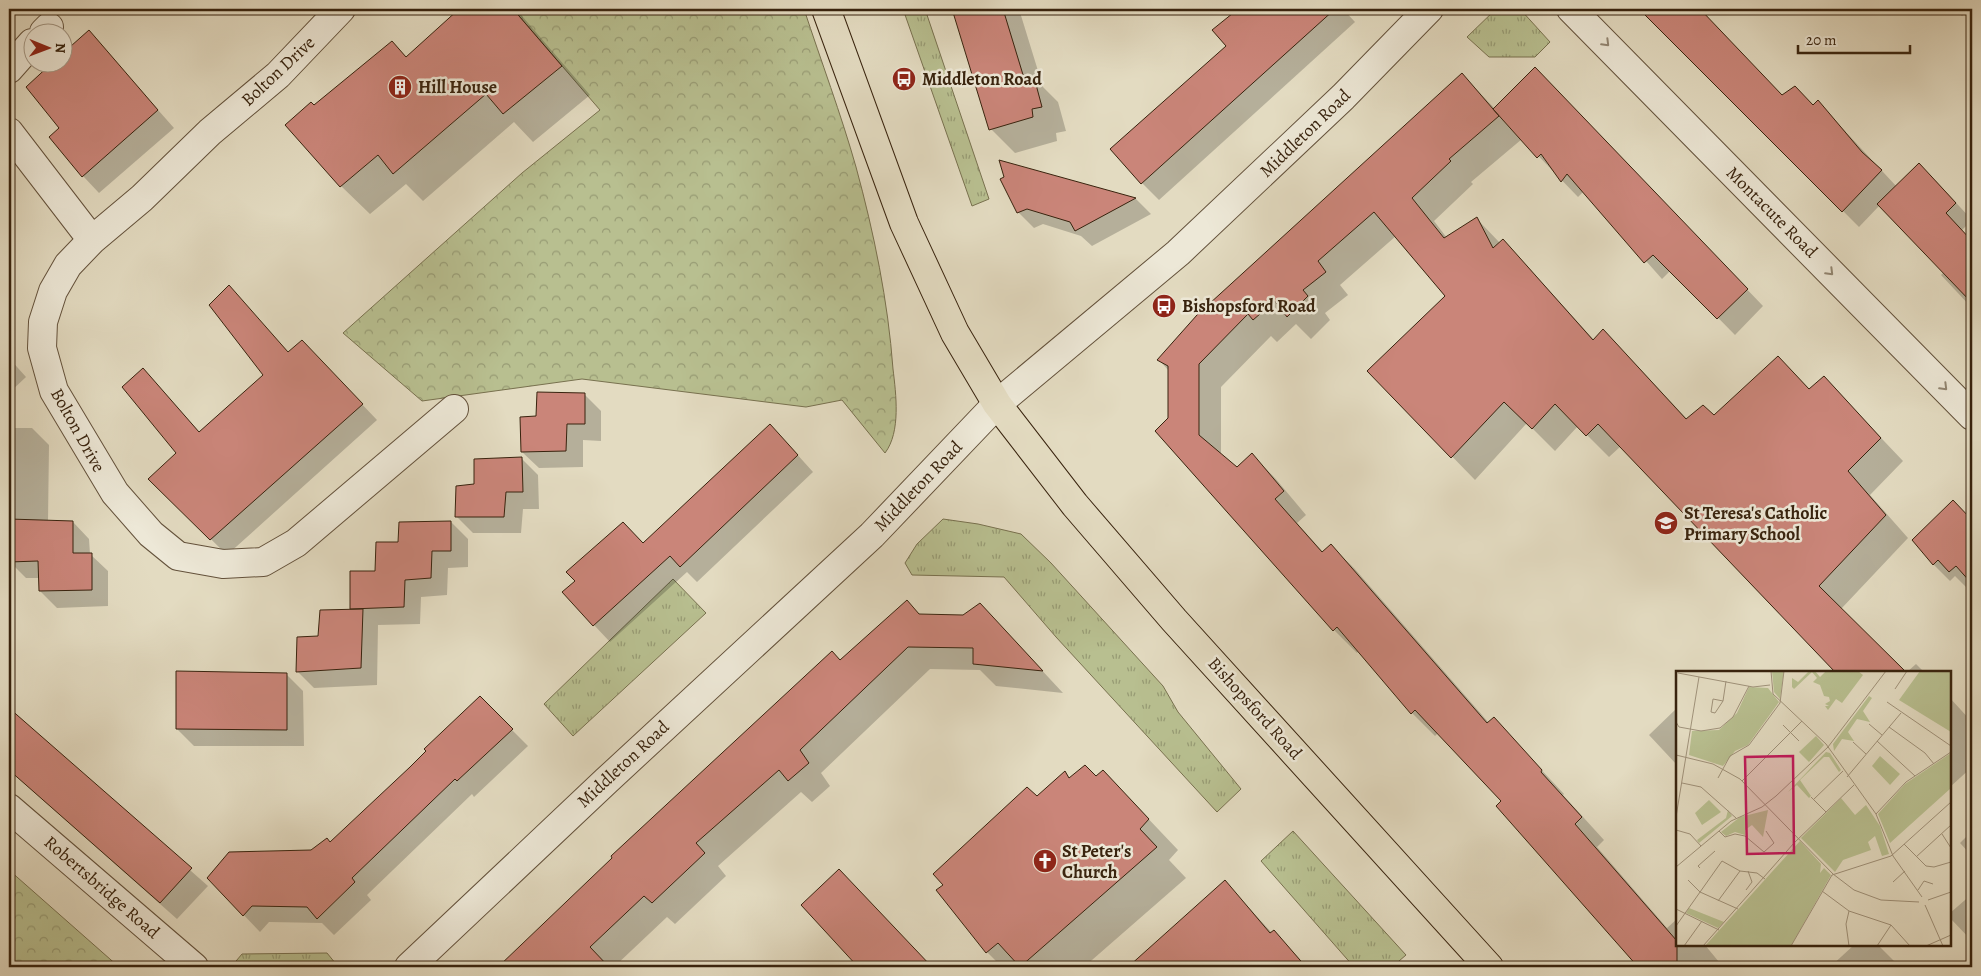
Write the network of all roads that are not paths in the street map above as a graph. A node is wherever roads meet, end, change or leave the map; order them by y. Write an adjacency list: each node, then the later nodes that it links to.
1 (341, 9): 8 (street, Bolton Drive)
2 (826, 9): 9 (main road, Bishopsford Road)
3 (1428, 9): 9 (street, Middleton Road)
4 (1571, 9): 11 (street, Montacute Road, one-way to 11)
5 (22, 55): 6 (street)
6 (9, 69)
7 (9, 132): 8 (street)
8 (92, 240): 10 (street, Bolton Drive)
9 (996, 404): 14 (street, Middleton Road); 15 (main road, Bishopsford Road)
10 (454, 409)
11 (1972, 416)
12 (9, 808): 13 (street, Robertsbridge Road)
13 (194, 967)
14 (409, 967)
15 (1489, 967)

